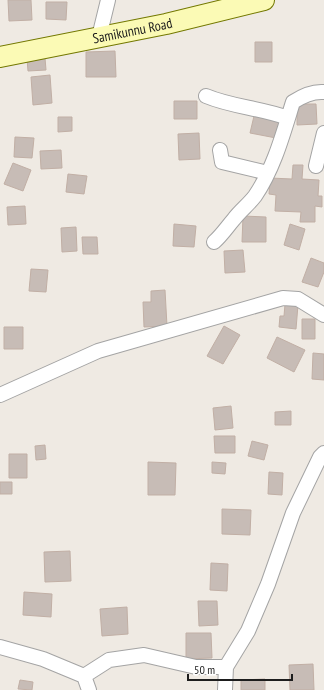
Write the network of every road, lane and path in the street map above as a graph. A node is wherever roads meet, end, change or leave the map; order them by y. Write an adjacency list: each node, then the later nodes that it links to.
1 (108, 0): 3 (street)
2 (264, 0): 3 (main road, Samikunnu Road)
3 (99, 37): 4 (main road, Samikunnu Road)
4 (0, 57)
5 (324, 92): 7 (street)
6 (206, 96): 7 (street)
7 (288, 118): 11 (street)
8 (324, 134): 10 (street)
9 (220, 150): 11 (street)
10 (316, 166)
11 (268, 173): 12 (street)
12 (214, 242)
13 (324, 315): 14 (street)
14 (0, 395)
15 (324, 453): 17 (street)
16 (0, 647): 18 (street)
17 (226, 666): 18 (street); 20 (street)
18 (84, 676): 19 (street)
19 (89, 690)
20 (225, 690)

